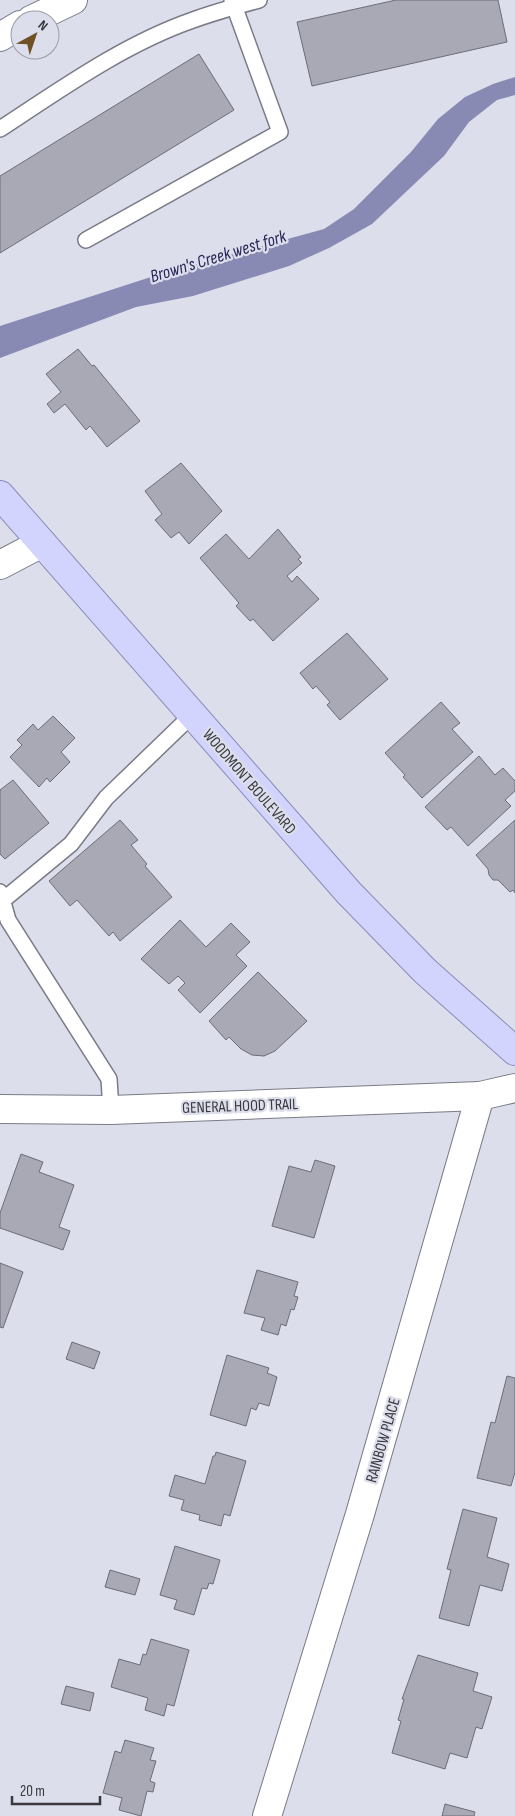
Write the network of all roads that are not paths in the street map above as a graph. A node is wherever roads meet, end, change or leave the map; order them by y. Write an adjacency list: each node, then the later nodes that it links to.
1 (73, 0): 4 (street)
2 (259, 0): 3 (lane)
3 (233, 4): 5 (lane); 6 (lane)
4 (39, 10)
5 (0, 129)
6 (86, 240)
7 (0, 495): 8 (main road, WOODMONT BOULEVARD)
8 (42, 543): 9 (street); 10 (main road, WOODMONT BOULEVARD)
9 (0, 565)
10 (192, 715): 11 (lane); 12 (main road, WOODMONT BOULEVARD)
11 (1, 896): 16 (lane)
12 (515, 1051)
13 (515, 1088): 14 (street)
14 (480, 1096): 16 (street, GENERAL HOOD TRAIL); 17 (street, RAINBOW PLACE)
15 (0, 1109): 16 (street, GENERAL HOOD TRAIL)
16 (111, 1110)
17 (267, 1816)

